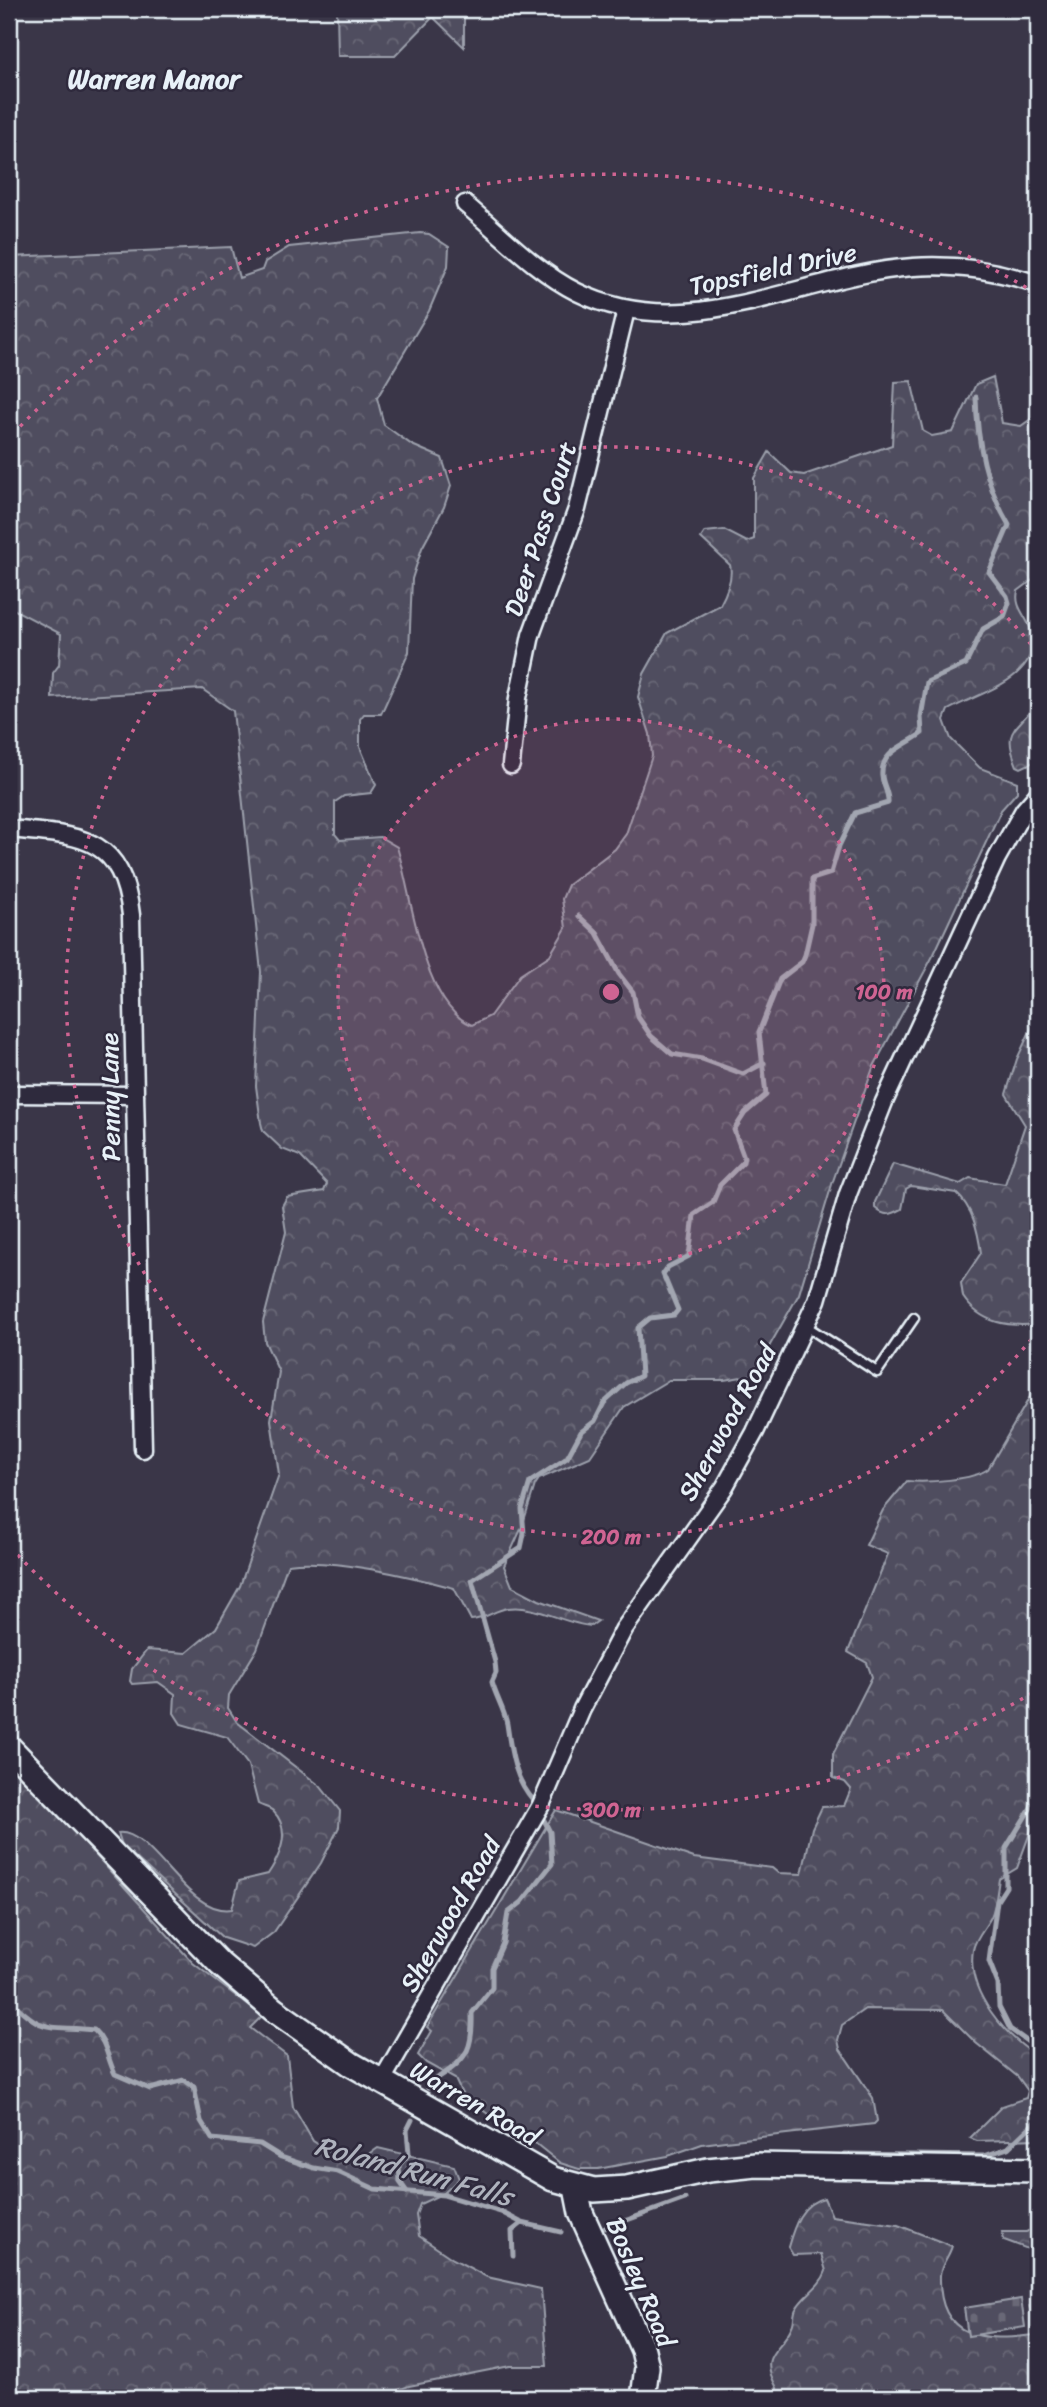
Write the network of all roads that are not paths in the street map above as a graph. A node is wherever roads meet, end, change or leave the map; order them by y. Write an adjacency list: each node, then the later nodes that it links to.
1 (465, 204): 3 (street, Topsfield Drive)
2 (1038, 284): 3 (street, Topsfield Drive)
3 (626, 310): 4 (street, Deer Pass Court)
4 (512, 765)
5 (1038, 794): 10 (street, Sherwood Road)
6 (9, 829): 8 (street, Penny Lane)
7 (9, 1094): 8 (street)
8 (135, 1095): 11 (street, Penny Lane)
9 (914, 1318): 10 (lane)
10 (806, 1326): 13 (street, Sherwood Road)
11 (142, 1449)
12 (9, 1747): 13 (street, Warren Road)
13 (381, 2082): 15 (street, Warren Road)
14 (1038, 2170): 15 (street, Warren Road)
15 (576, 2188): 16 (street, Bosley Road)
16 (643, 2398)

